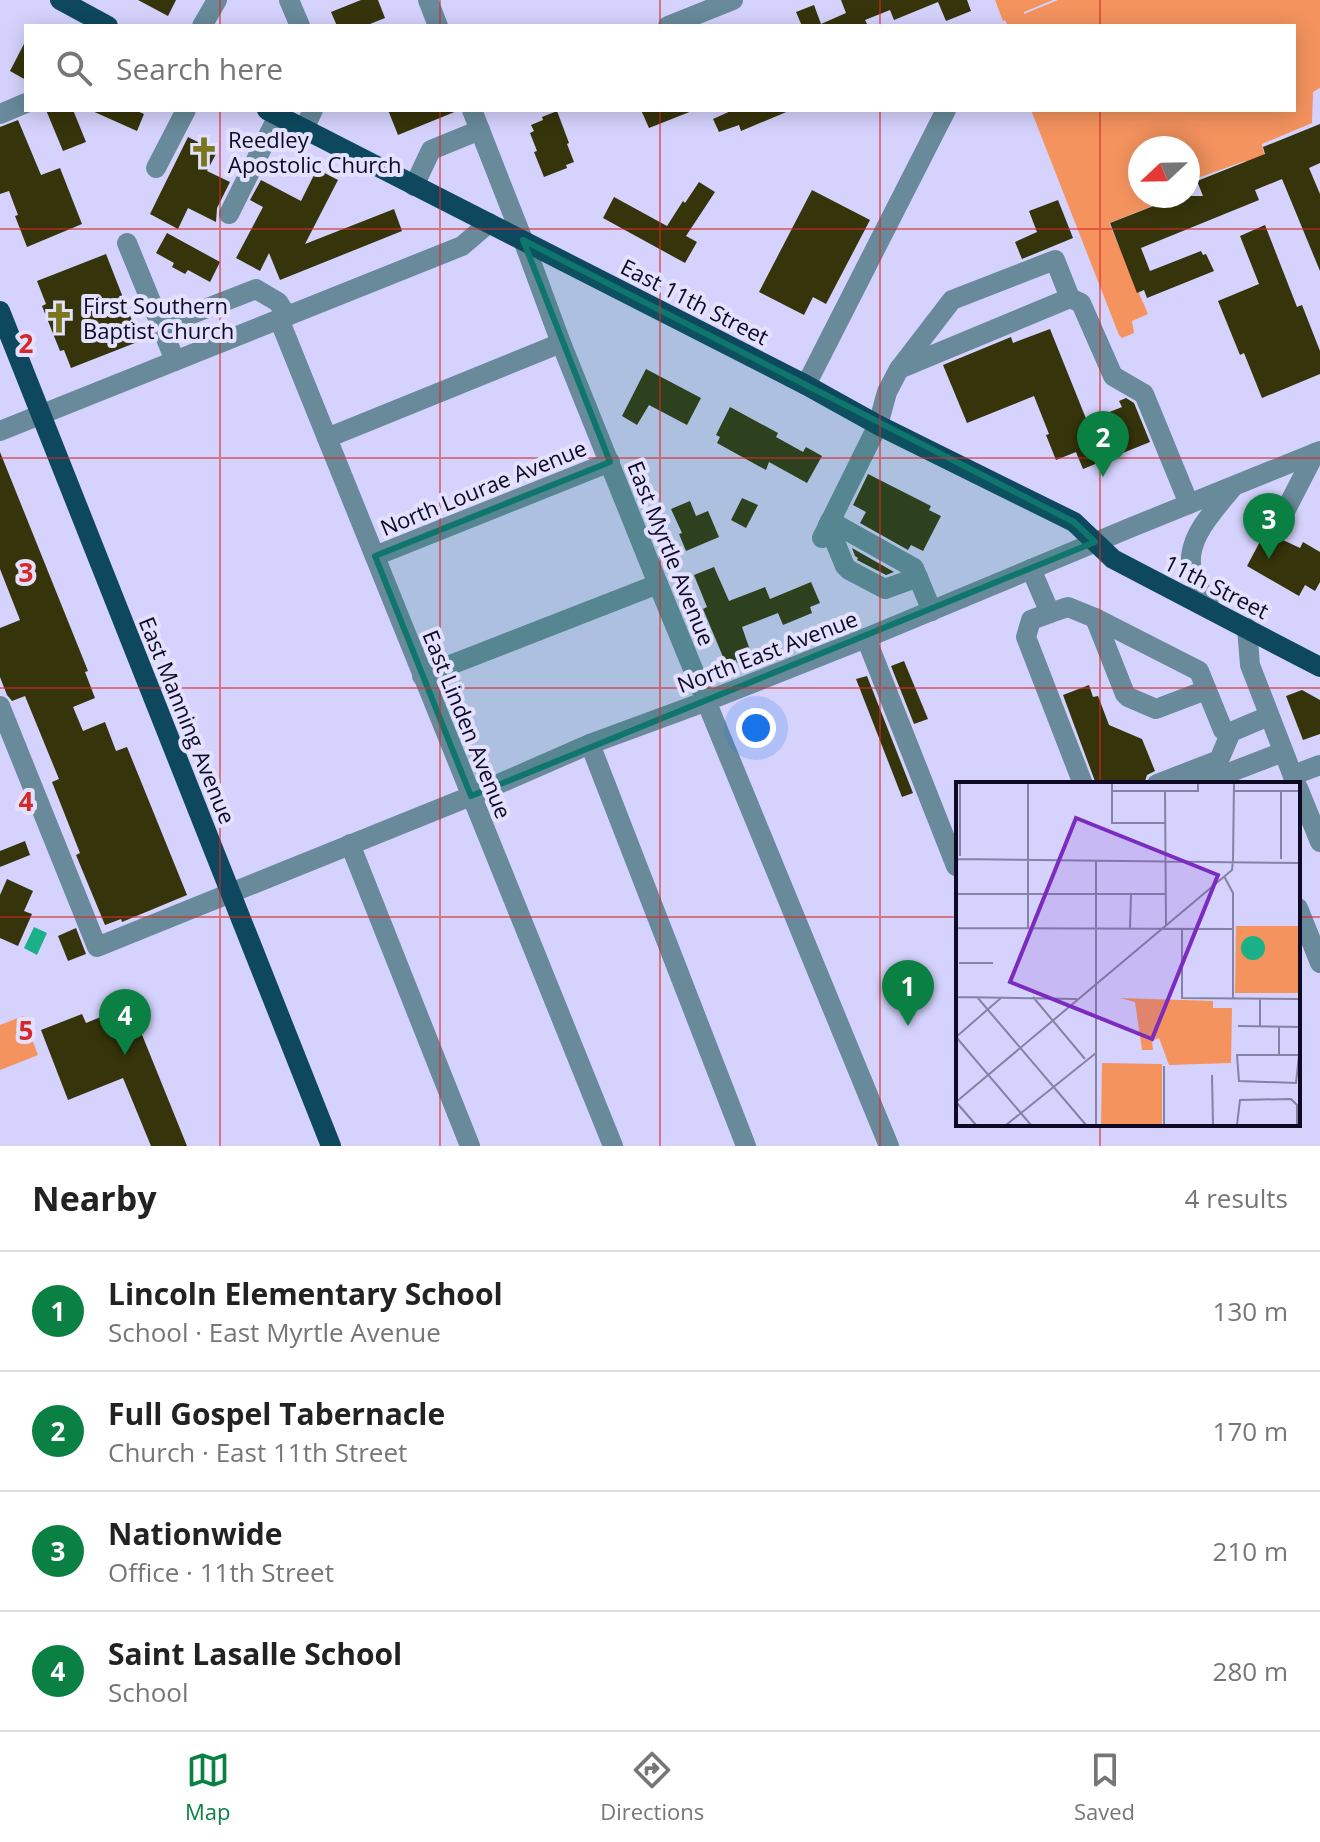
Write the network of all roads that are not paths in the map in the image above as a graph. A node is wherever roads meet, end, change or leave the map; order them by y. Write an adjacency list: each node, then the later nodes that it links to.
1 (60, 0): 6 (main road)
2 (217, 0): 7 (street)
3 (289, 0): 8 (street)
4 (428, 0): 9 (street)
5 (733, 0): 10 (street)
6 (87, 21)
7 (203, 24)
8 (299, 24)
9 (437, 24)
10 (673, 24)
11 (24, 104): 17 (street)
12 (185, 112): 20 (street)
13 (312, 112): 18 (street)
14 (473, 112): 19 (street, East Myrtle Avenue)
15 (945, 112): 33 (street)
16 (273, 113): 18 (main road, East 11th Street); 22 (street)
17 (0, 114)
18 (304, 129): 21 (main road, East 11th Street)
19 (480, 130): 21 (street); 24 (street, East Myrtle Avenue)
20 (156, 168)
21 (414, 186): 23 (main road, East 11th Street)
22 (229, 214)
23 (489, 223): 24 (main road, East 11th Street); 28 (street)
24 (523, 240): 30 (street, East Myrtle Avenue); 33 (main road, East 11th Street)
25 (127, 243): 29 (street)
26 (1070, 298): 32 (street); 32 (street); 41 (street)
27 (0, 311): 34 (main road, East Manning Avenue)
28 (283, 317): 29 (street); 31 (street); 37 (street, East Linden Avenue)
29 (161, 326): 31 (street)
30 (561, 343): 37 (street); 39 (street, East Myrtle Avenue)
31 (175, 361): 34 (street)
32 (899, 369): 35 (street)
33 (806, 385): 35 (main road, East 11th Street)
34 (41, 415): 36 (street); 75 (main road, East Manning Avenue)
35 (878, 425): 42 (street); 44 (main road, East 11th Street)
36 (0, 431)
37 (327, 438): 45 (street, East Linden Avenue)
38 (1318, 452): 40 (street, North East Avenue); 43 (street)
39 (610, 462): 45 (street, North Lourae Avenue); 48 (street, East Myrtle Avenue)
40 (1233, 486): 41 (street, North East Avenue); 49 (street)
41 (1189, 504): 44 (street, North East Avenue)
42 (827, 528): 47 (street); 47 (street)
43 (1276, 529)
44 (1095, 542): 46 (street, North East Avenue); 49 (main road, 11th Street)
45 (375, 556): 56 (street, East Linden Avenue)
46 (1031, 569): 50 (street, North East Avenue); 51 (street)
47 (918, 577): 50 (street)
48 (658, 584): 56 (street); 58 (street, East Myrtle Avenue)
49 (1211, 609): 53 (main road, 11th Street)
50 (932, 611): 54 (street, North East Avenue)
51 (1050, 613): 52 (street); 65 (street)
52 (1095, 618): 57 (street); 57 (street)
53 (1247, 628): 55 (main road, 11th Street); 60 (street)
54 (866, 638): 58 (street, North East Avenue); 74 (street)
55 (1320, 667)
56 (422, 676): 69 (street, East Linden Avenue)
57 (1206, 690): 61 (street)
58 (707, 701): 62 (street, North East Avenue); 82 (street, East Myrtle Avenue)
59 (0, 706): 75 (street, North East Avenue)
60 (1269, 716): 61 (street); 63 (street)
61 (1231, 732): 66 (street)
62 (590, 744): 69 (street, North East Avenue); 81 (street)
63 (1283, 752): 67 (street); 68 (street)
64 (1320, 765): 68 (street)
65 (1082, 782)
66 (1162, 782)
67 (1205, 782)
68 (1296, 782)
69 (471, 796): 73 (street, North East Avenue); 80 (street, East Linden Avenue)
70 (1300, 802): 71 (street)
71 (1304, 822): 72 (street)
72 (1320, 842)
73 (350, 844): 75 (street, North East Avenue); 79 (street)
74 (956, 866)
75 (231, 893): 78 (main road, East Manning Avenue)
76 (1300, 913): 77 (street)
77 (1320, 963)
78 (331, 1146)
79 (470, 1146)
80 (613, 1146)
81 (746, 1146)
82 (889, 1146)

